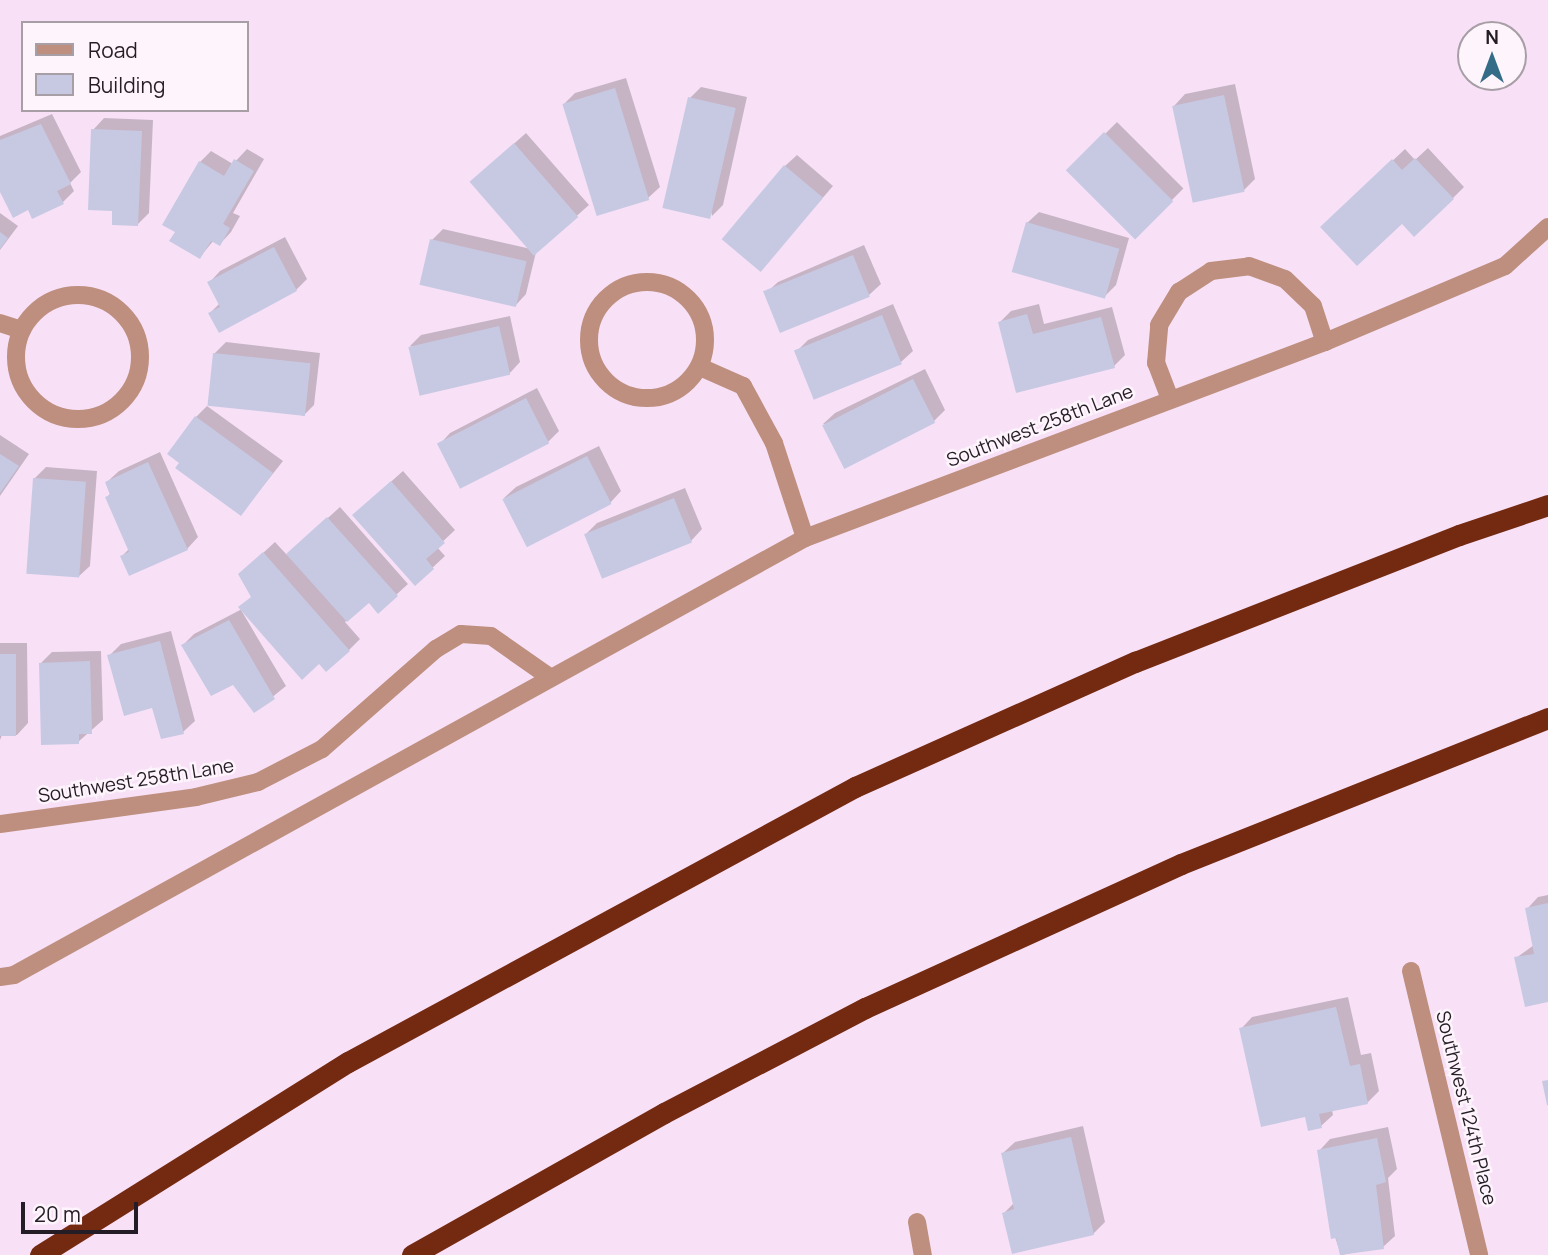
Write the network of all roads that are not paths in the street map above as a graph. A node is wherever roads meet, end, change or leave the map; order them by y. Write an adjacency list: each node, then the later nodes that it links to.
1 (1547, 230): 4 (street, Southwest 258th Lane)
2 (0, 323): 3 (street)
3 (22, 330): 3 (street)
4 (1325, 342): 6 (street, Southwest 258th Lane); 6 (street)
5 (700, 367): 5 (street); 8 (street)
6 (1170, 399): 8 (street, Southwest 258th Lane)
7 (1548, 505): 15 (highway)
8 (805, 538): 9 (street, Southwest 258th Lane)
9 (551, 678): 11 (street, Southwest 258th Lane); 13 (street, Southwest 258th Lane)
10 (1548, 718): 16 (highway)
11 (0, 824)
12 (1411, 971): 18 (street, Southwest 124th Place)
13 (7, 976)
14 (917, 1222): 17 (street)
15 (40, 1255)
16 (412, 1255)
17 (923, 1255)
18 (1479, 1255)

